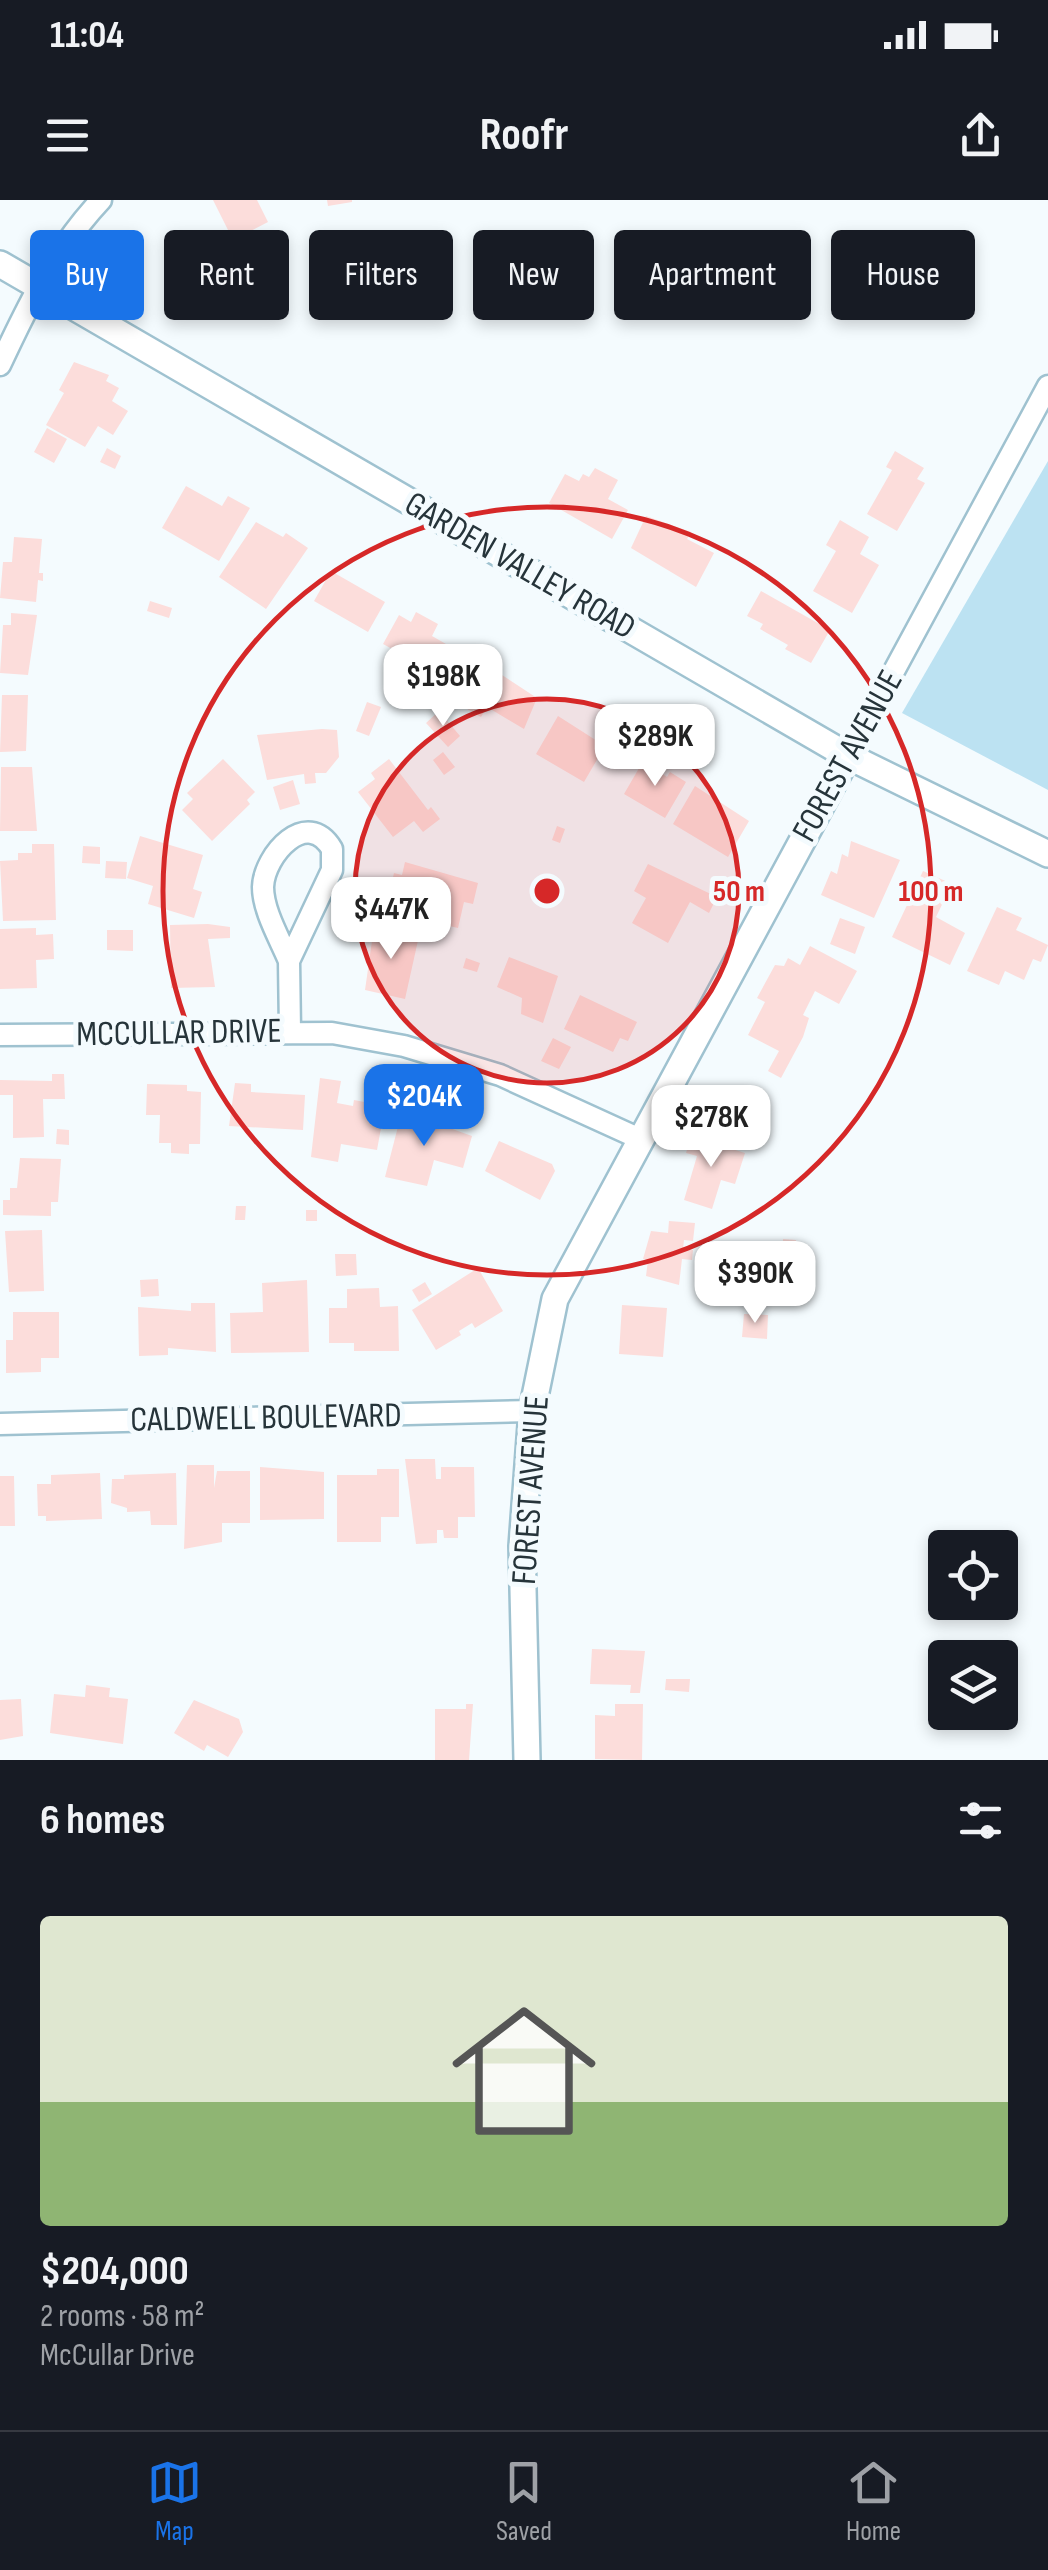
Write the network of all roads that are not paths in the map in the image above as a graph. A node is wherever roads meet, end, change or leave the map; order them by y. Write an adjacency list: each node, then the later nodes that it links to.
1 (101, 200): 2 (street)
2 (73, 230)
3 (0, 264): 4 (street, GARDEN VALLEY ROAD)
4 (30, 282)
5 (30, 301): 7 (street)
6 (96, 320): 9 (street, GARDEN VALLEY ROAD)
7 (0, 365)
8 (1048, 386): 9 (street, FOREST AVENUE)
9 (848, 756): 10 (street, GARDEN VALLEY ROAD); 14 (street, FOREST AVENUE)
10 (1048, 854)
11 (289, 960): 11 (street); 12 (street)
12 (290, 1031): 13 (street, MCCULLAR DRIVE); 14 (street, MCCULLAR DRIVE)
13 (0, 1034)
14 (638, 1138): 15 (street, FOREST AVENUE)
15 (532, 1412): 16 (street, CALDWELL BOULEVARD); 17 (street, FOREST AVENUE)
16 (0, 1424)
17 (527, 1760)

